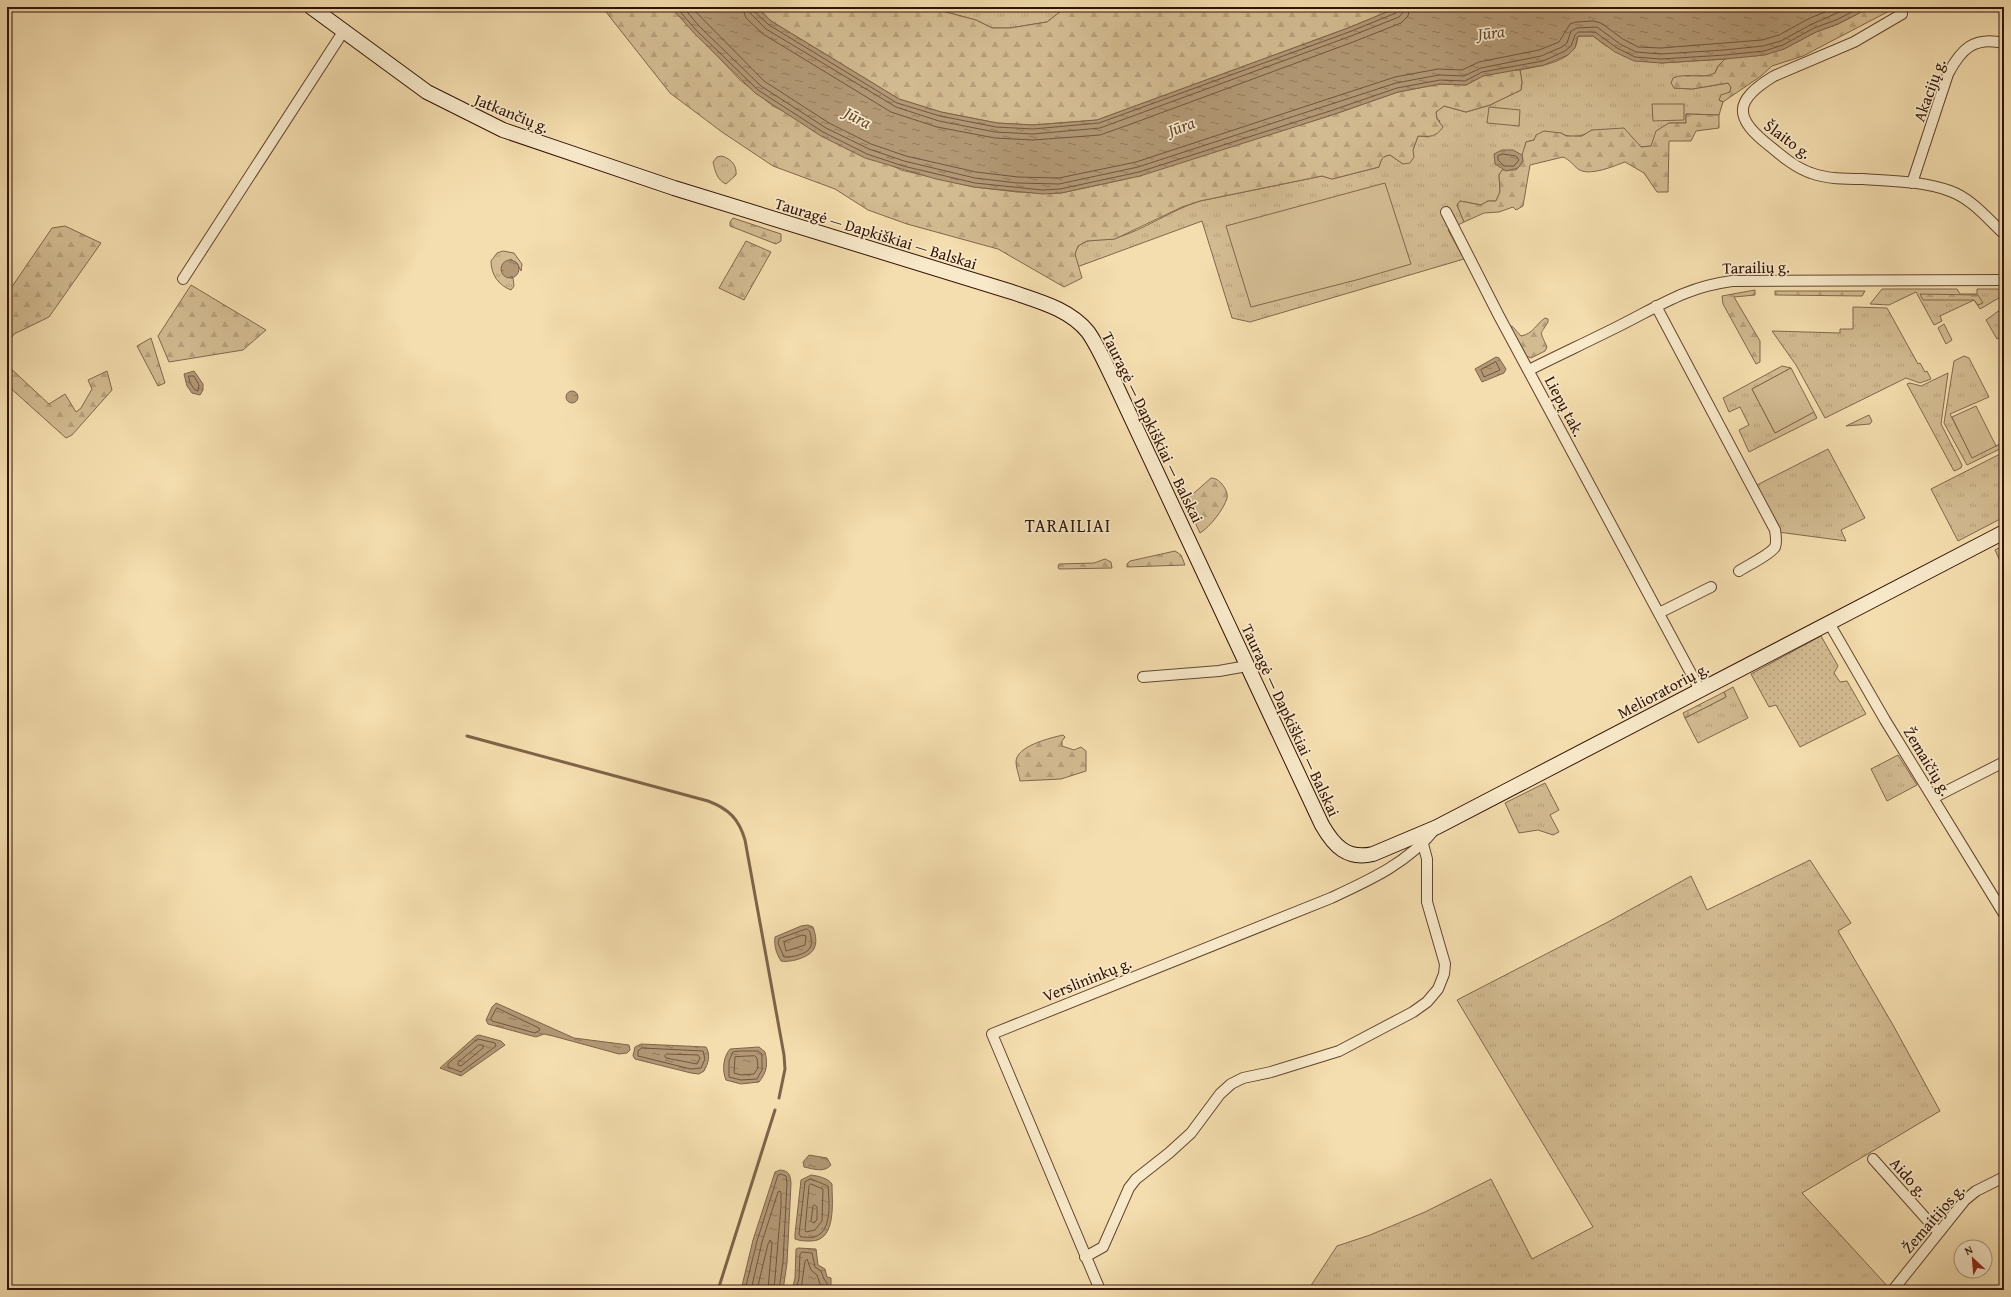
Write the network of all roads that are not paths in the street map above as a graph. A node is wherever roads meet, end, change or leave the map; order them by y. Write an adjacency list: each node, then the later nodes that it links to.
1 (311, 7): 3 (main road, Jatkančių g.)
2 (1902, 14): 5 (street, Šlaito g.)
3 (343, 32): 6 (main road, Jatkančių g.); 9 (street)
4 (2004, 43): 5 (street, Akacijų g.)
5 (1912, 183): 8 (street, Šlaito g.)
6 (724, 204): 18 (main road, Tauragė — Dapkiškiai — Balskai)
7 (1446, 212): 12 (street, Liepų tak.)
8 (2004, 234)
9 (183, 280)
10 (2004, 280): 11 (street, Tarailių g.)
11 (1656, 306): 12 (street, Tarailių g.); 14 (street)
12 (1529, 370): 16 (street, Liepų tak.)
13 (2004, 532): 17 (main road, Melioratorių g.)
14 (1739, 570)
15 (1711, 587): 16 (street)
16 (1659, 613): 20 (street, Liepų tak.)
17 (1829, 623): 20 (main road, Melioratorių g.); 22 (street, Žemaičių g.)
18 (1246, 666): 19 (street); 24 (main road, Tauragė — Dapkiškiai — Balskai)
19 (1143, 677)
20 (1700, 690): 23 (main road, Melioratorių g.)
21 (2004, 762): 22 (street)
22 (1933, 798): 26 (street, Žemaičių g.)
23 (1437, 827): 24 (main road, Melioratorių g.); 25 (street, Verslininkų g.)
24 (1334, 844)
25 (1423, 844): 31 (street); 31 (street, Verslininkų g.)
26 (2001, 901): 27 (street, Žemaičių g.)
27 (2004, 914)
28 (1873, 1159): 30 (street, Aido g.)
29 (2004, 1177): 30 (street, Žemaitijos g.)
30 (1938, 1232): 33 (street, Žemaitijos g.)
31 (1085, 1257): 32 (street, Verslininkų g.)
32 (1100, 1290)
33 (1892, 1290)

